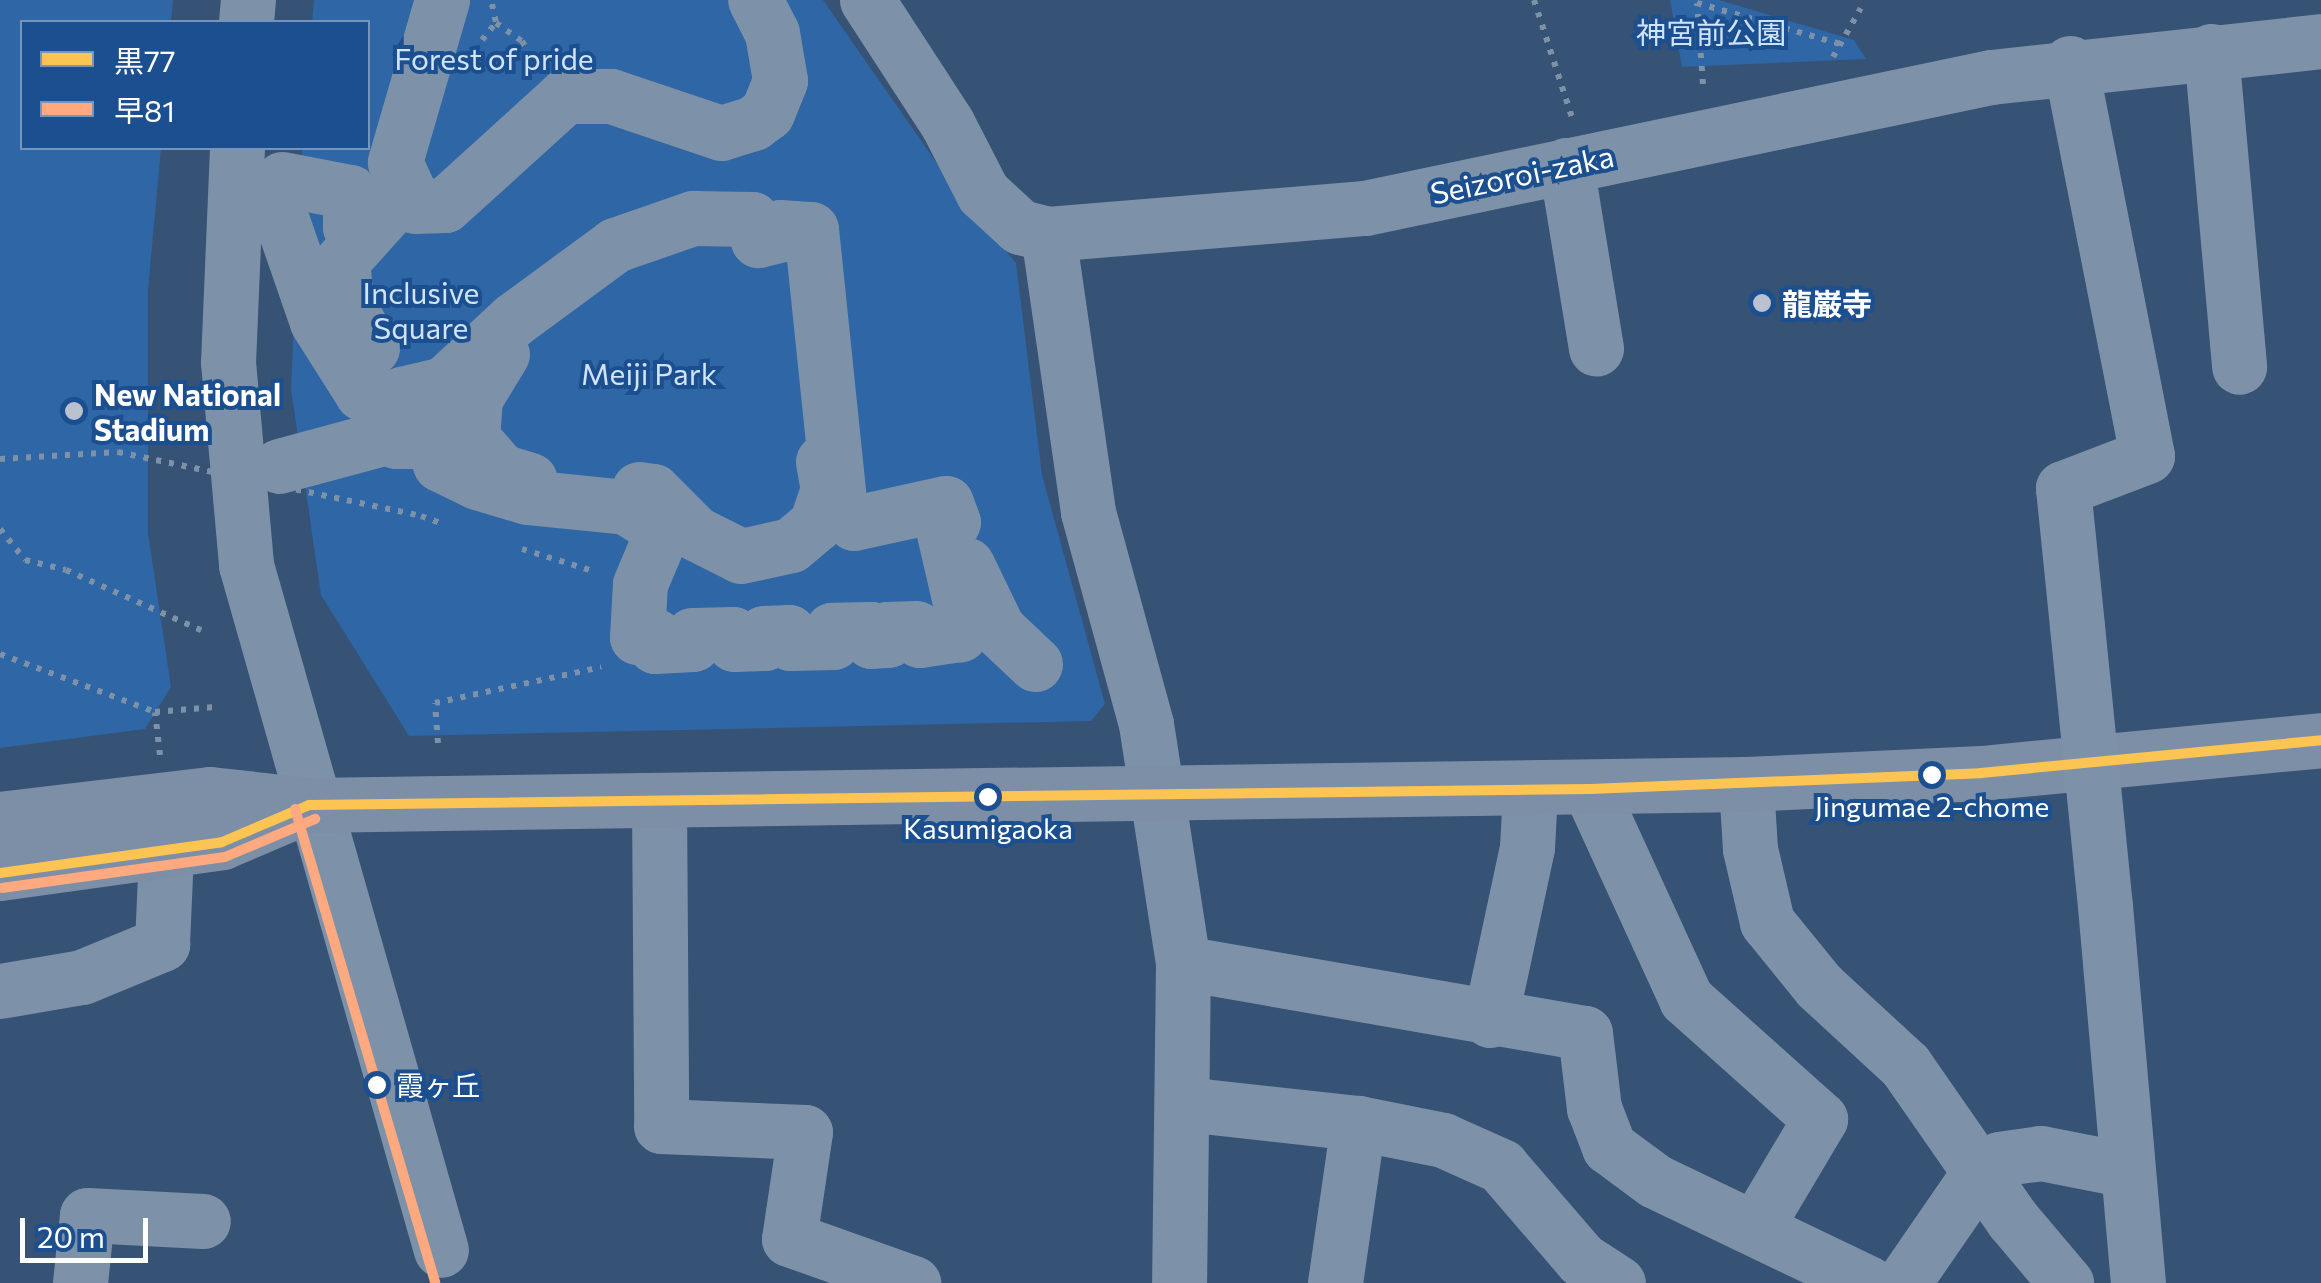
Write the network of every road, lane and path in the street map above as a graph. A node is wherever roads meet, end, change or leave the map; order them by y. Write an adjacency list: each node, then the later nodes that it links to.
1 (442, 0): 16 (street)
2 (491, 0): 13 (path)
3 (755, 0): 13 (street)
4 (867, 0): 17 (street)
5 (1534, 0): 15 (path)
6 (1861, 8): 8 (path)
7 (2321, 41): 9 (street, Seizoroi-zaka)
8 (1843, 44): 10 (path); 12 (path)
9 (2211, 50): 11 (street, Seizoroi-zaka); 20 (street)
10 (1820, 60)
11 (2070, 63): 15 (street, Seizoroi-zaka); 54 (street, bridge)
12 (1716, 81)
13 (582, 96): 16 (street)
14 (238, 150): 45 (street)
15 (1576, 163): 17 (street, Seizoroi-zaka); 18 (street)
16 (398, 218): 19 (street); 21 (street)
17 (1048, 234): 43 (street)
18 (1596, 349)
19 (478, 350): 21 (street); 22 (street); 26 (street); 27 (street)
20 (2239, 367)
21 (396, 417): 22 (street); 24 (street); 27 (street)
22 (474, 417): 29 (street)
23 (0, 459): 25 (path, bridge)
24 (278, 466)
25 (420, 516)
26 (816, 524): 27 (street); 29 (street)
27 (949, 525): 34 (street)
28 (0, 529): 31 (path)
29 (694, 532): 30 (street)
30 (647, 584)
31 (201, 630)
32 (608, 651): 38 (path)
33 (0, 654): 36 (path)
34 (1034, 664)
35 (215, 707): 36 (path)
36 (155, 712): 39 (path)
37 (2321, 740): 40 (main road)
38 (438, 743)
39 (161, 762)
40 (1746, 784): 41 (main road); 55 (street)
41 (1590, 789): 42 (main road); 57 (street)
42 (1530, 790): 43 (main road); 51 (street)
43 (1152, 792): 44 (main road); 49 (street)
44 (659, 800): 45 (main road); 60 (street)
45 (309, 805): 46 (main road); 47 (main road); 58 (street)
46 (0, 819)
47 (166, 851): 48 (main road); 50 (street)
48 (0, 873)
49 (1183, 962): 51 (street); 52 (street)
50 (0, 991)
51 (1490, 1020): 57 (street)
52 (1186, 1104): 53 (street); 61 (street)
53 (1358, 1123): 62 (street); 63 (street)
54 (2127, 1170): 55 (street); 67 (street)
55 (1979, 1172): 65 (street); 66 (street)
56 (203, 1221): 59 (street)
57 (1758, 1225): 64 (street)
58 (442, 1250)
59 (80, 1283)
60 (913, 1283)
61 (1179, 1283)
62 (1334, 1283)
63 (1618, 1283)
64 (1868, 1283)
65 (1904, 1283)
66 (2066, 1283)
67 (2138, 1283)

